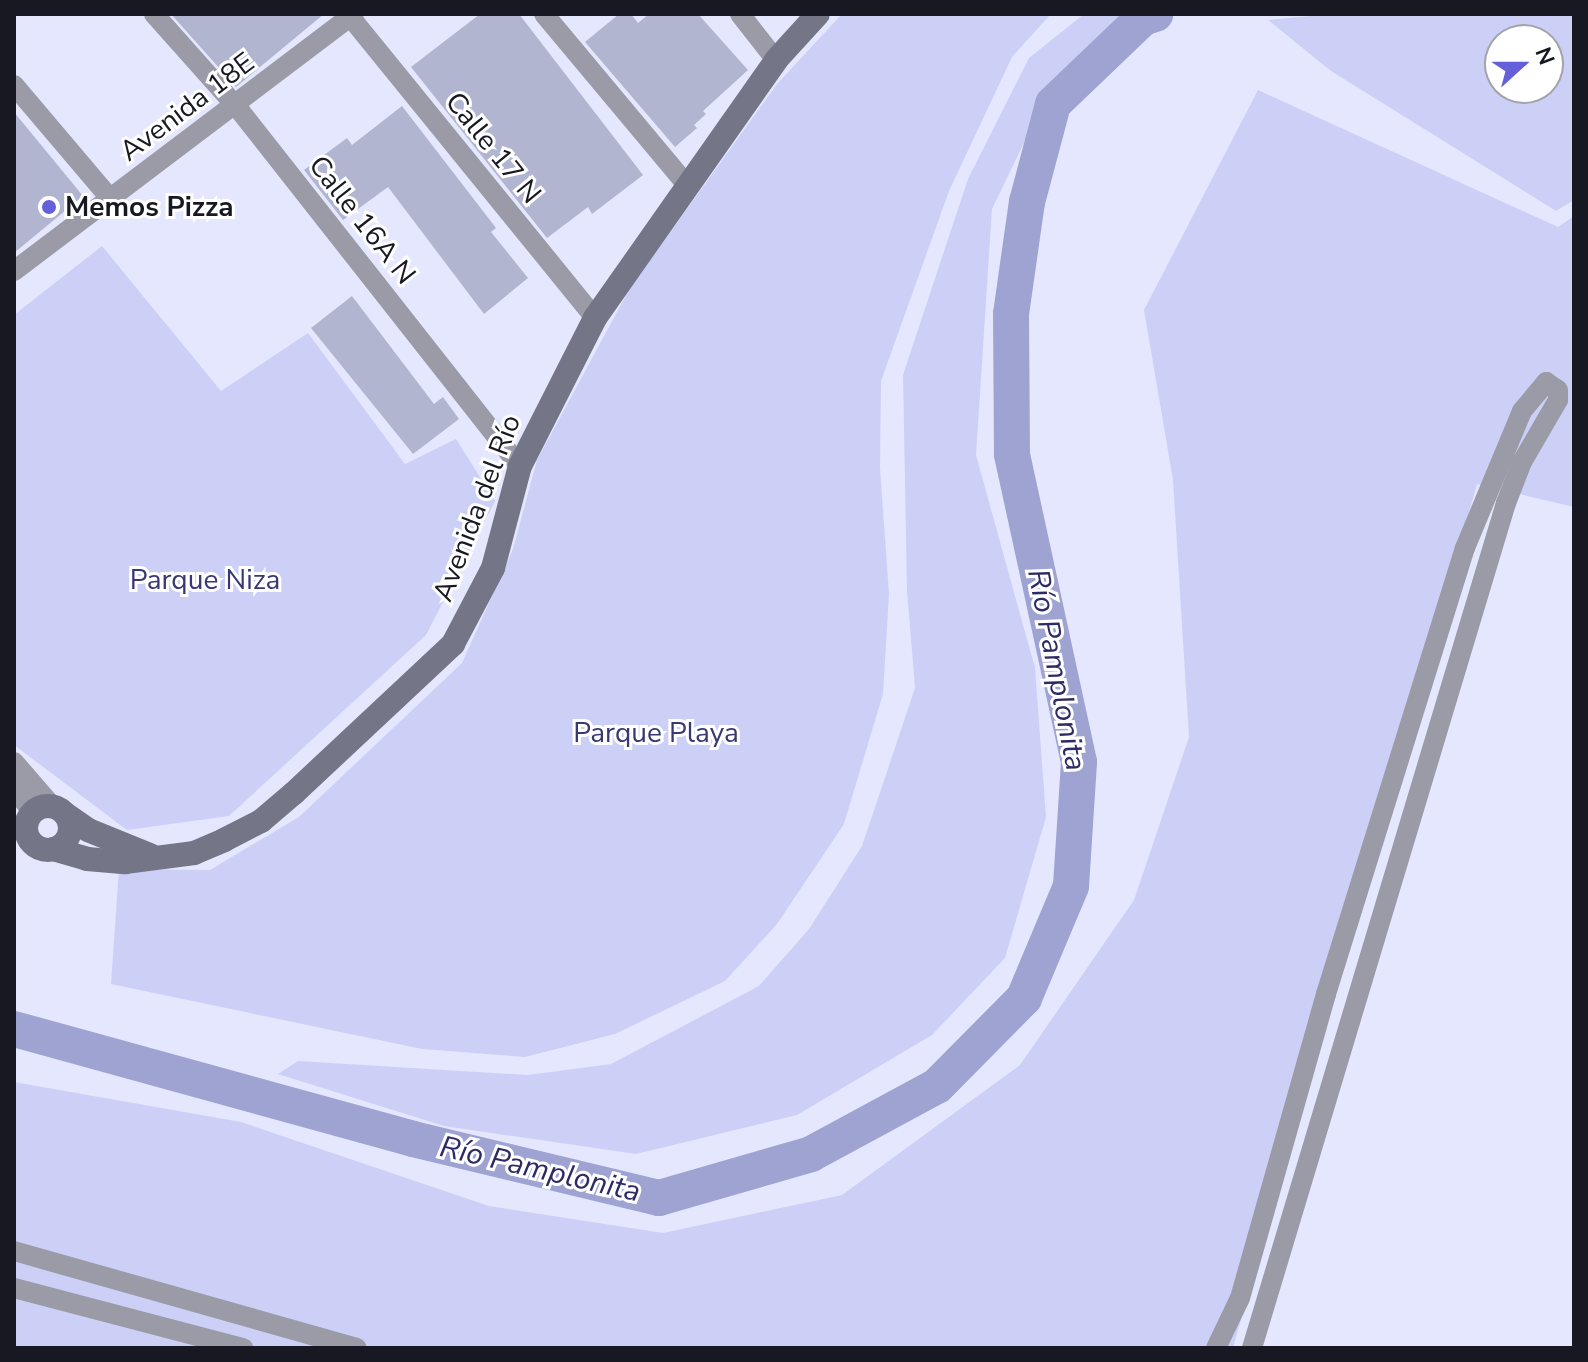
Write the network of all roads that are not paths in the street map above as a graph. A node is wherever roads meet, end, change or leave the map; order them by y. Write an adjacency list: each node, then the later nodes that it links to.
1 (154, 14): 8 (street, Calle 16A N)
2 (544, 14): 9 (street)
3 (740, 14): 6 (street)
4 (818, 14): 6 (main road, Avenida del Río)
5 (351, 15): 8 (street, Avenida 18E); 12 (street, Calle 17 N)
6 (776, 60): 9 (main road, Avenida del Río)
7 (14, 85): 10 (street)
8 (237, 107): 10 (street, Avenida 18E); 13 (street, Calle 16A N)
9 (686, 184): 12 (main road, Avenida del Río)
10 (110, 198): 11 (street, Avenida 18E)
11 (14, 271)
12 (595, 318): 13 (main road, Avenida del Río)
13 (520, 466): 18 (main road, Avenida del Río)
14 (14, 762): 16 (street)
15 (14, 789): 16 (street)
16 (40, 813): 17 (main road); 17 (main road); 18 (main road)
17 (34, 846): 18 (main road, Avenida del Río)
18 (164, 858)
19 (1344, 937): 20 (street); 20 (street); 21 (street)
20 (1371, 950): 22 (street)
21 (1326, 994): 22 (street); 27 (street)
22 (1351, 1004): 28 (street)
23 (14, 1251): 26 (street)
24 (14, 1288): 25 (street)
25 (231, 1346)
26 (357, 1348)
27 (1216, 1348)
28 (1252, 1348)

